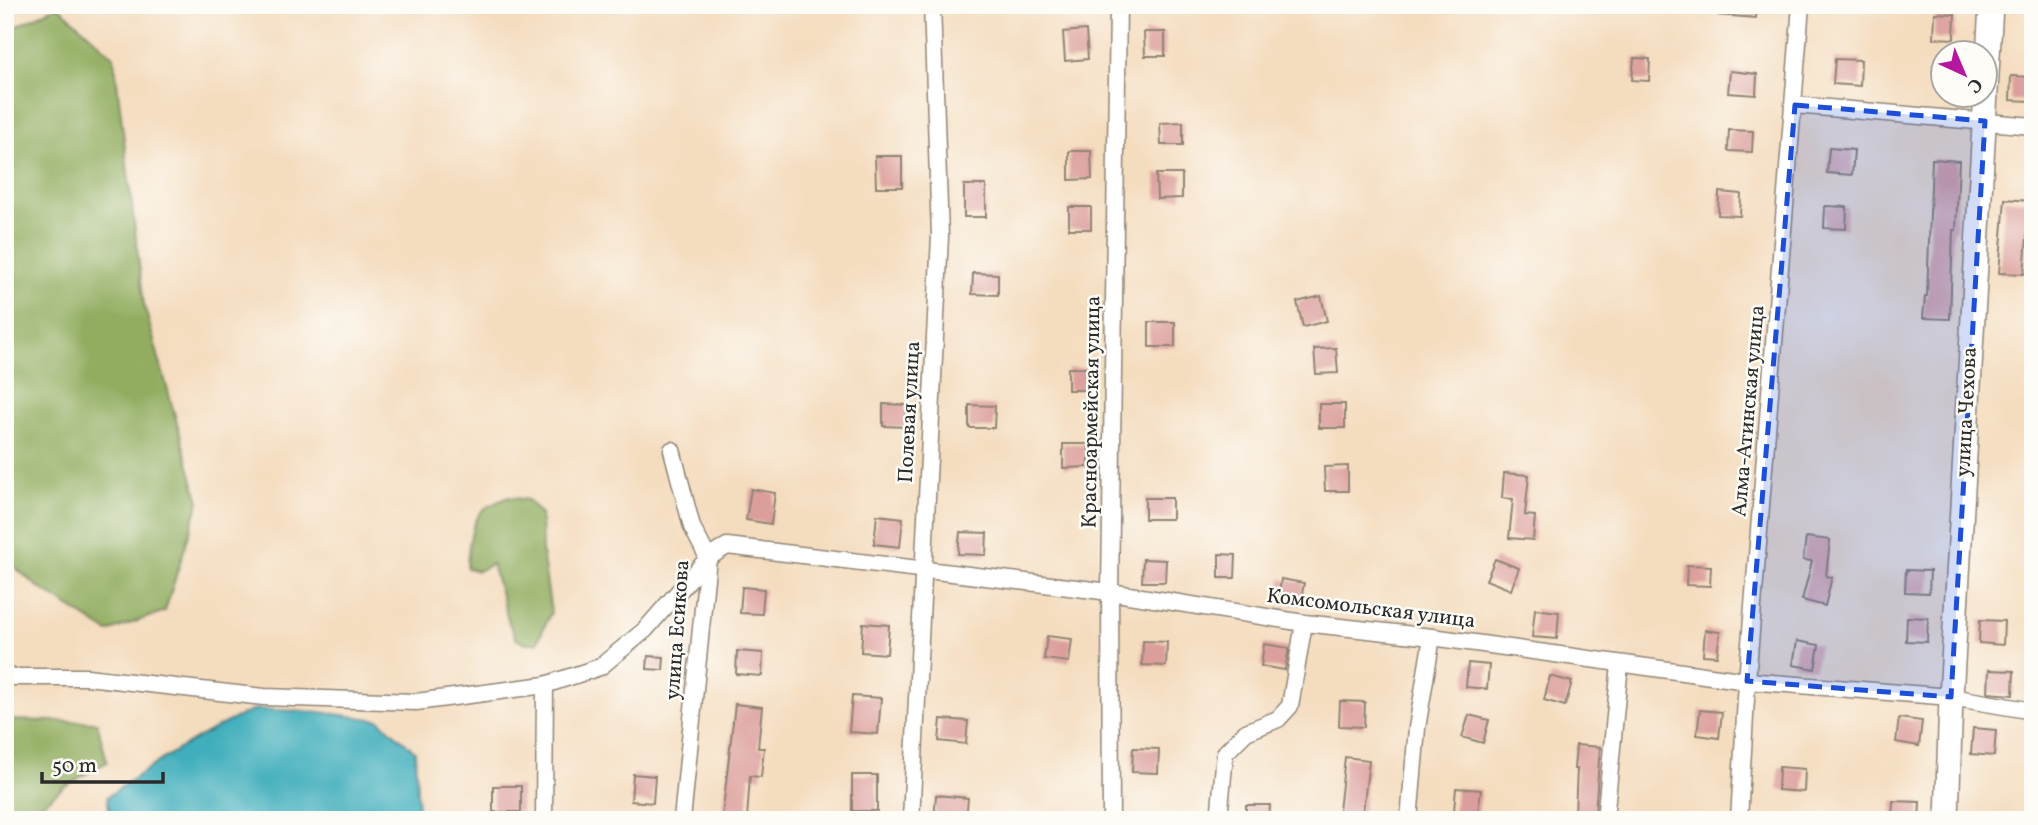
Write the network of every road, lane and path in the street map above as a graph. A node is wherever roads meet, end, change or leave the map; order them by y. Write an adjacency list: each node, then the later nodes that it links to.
1 (932, 5): 10 (street, Полевая улица)
2 (1118, 5): 11 (street, Красноармейская улица)
3 (1801, 5): 5 (street, Алма-Атинская улица)
4 (1991, 5): 6 (street, улица Чехова)
5 (1795, 105): 6 (street); 16 (street, Алма-Атинская улица)
6 (1985, 121): 7 (street); 18 (street, улица Чехова)
7 (2033, 126)
8 (672, 450): 9 (street, улица Есикова)
9 (708, 558): 10 (street, Комсомольская улица); 17 (street); 21 (street, улица Есикова)
10 (924, 570): 11 (street, Комсомольская улица); 22 (street, Полевая улица)
11 (1110, 592): 12 (street, Комсомольская улица); 23 (street, Красноармейская улица)
12 (1304, 623): 13 (street, Комсомольская улица); 24 (street)
13 (1432, 638): 14 (street, Комсомольская улица); 25 (street)
14 (1620, 664): 16 (street, Комсомольская улица); 26 (street)
15 (5, 677): 17 (street)
16 (1747, 681): 18 (street, Комсомольская улица); 27 (street, Алма-Атинская улица)
17 (545, 685): 20 (street)
18 (1951, 697): 19 (street, Комсомольская улица); 28 (street, улица Чехова)
19 (2033, 711)
20 (544, 820)
21 (682, 820)
22 (911, 820)
23 (1111, 820)
24 (1219, 820)
25 (1409, 820)
26 (1605, 820)
27 (1739, 820)
28 (1947, 820)

